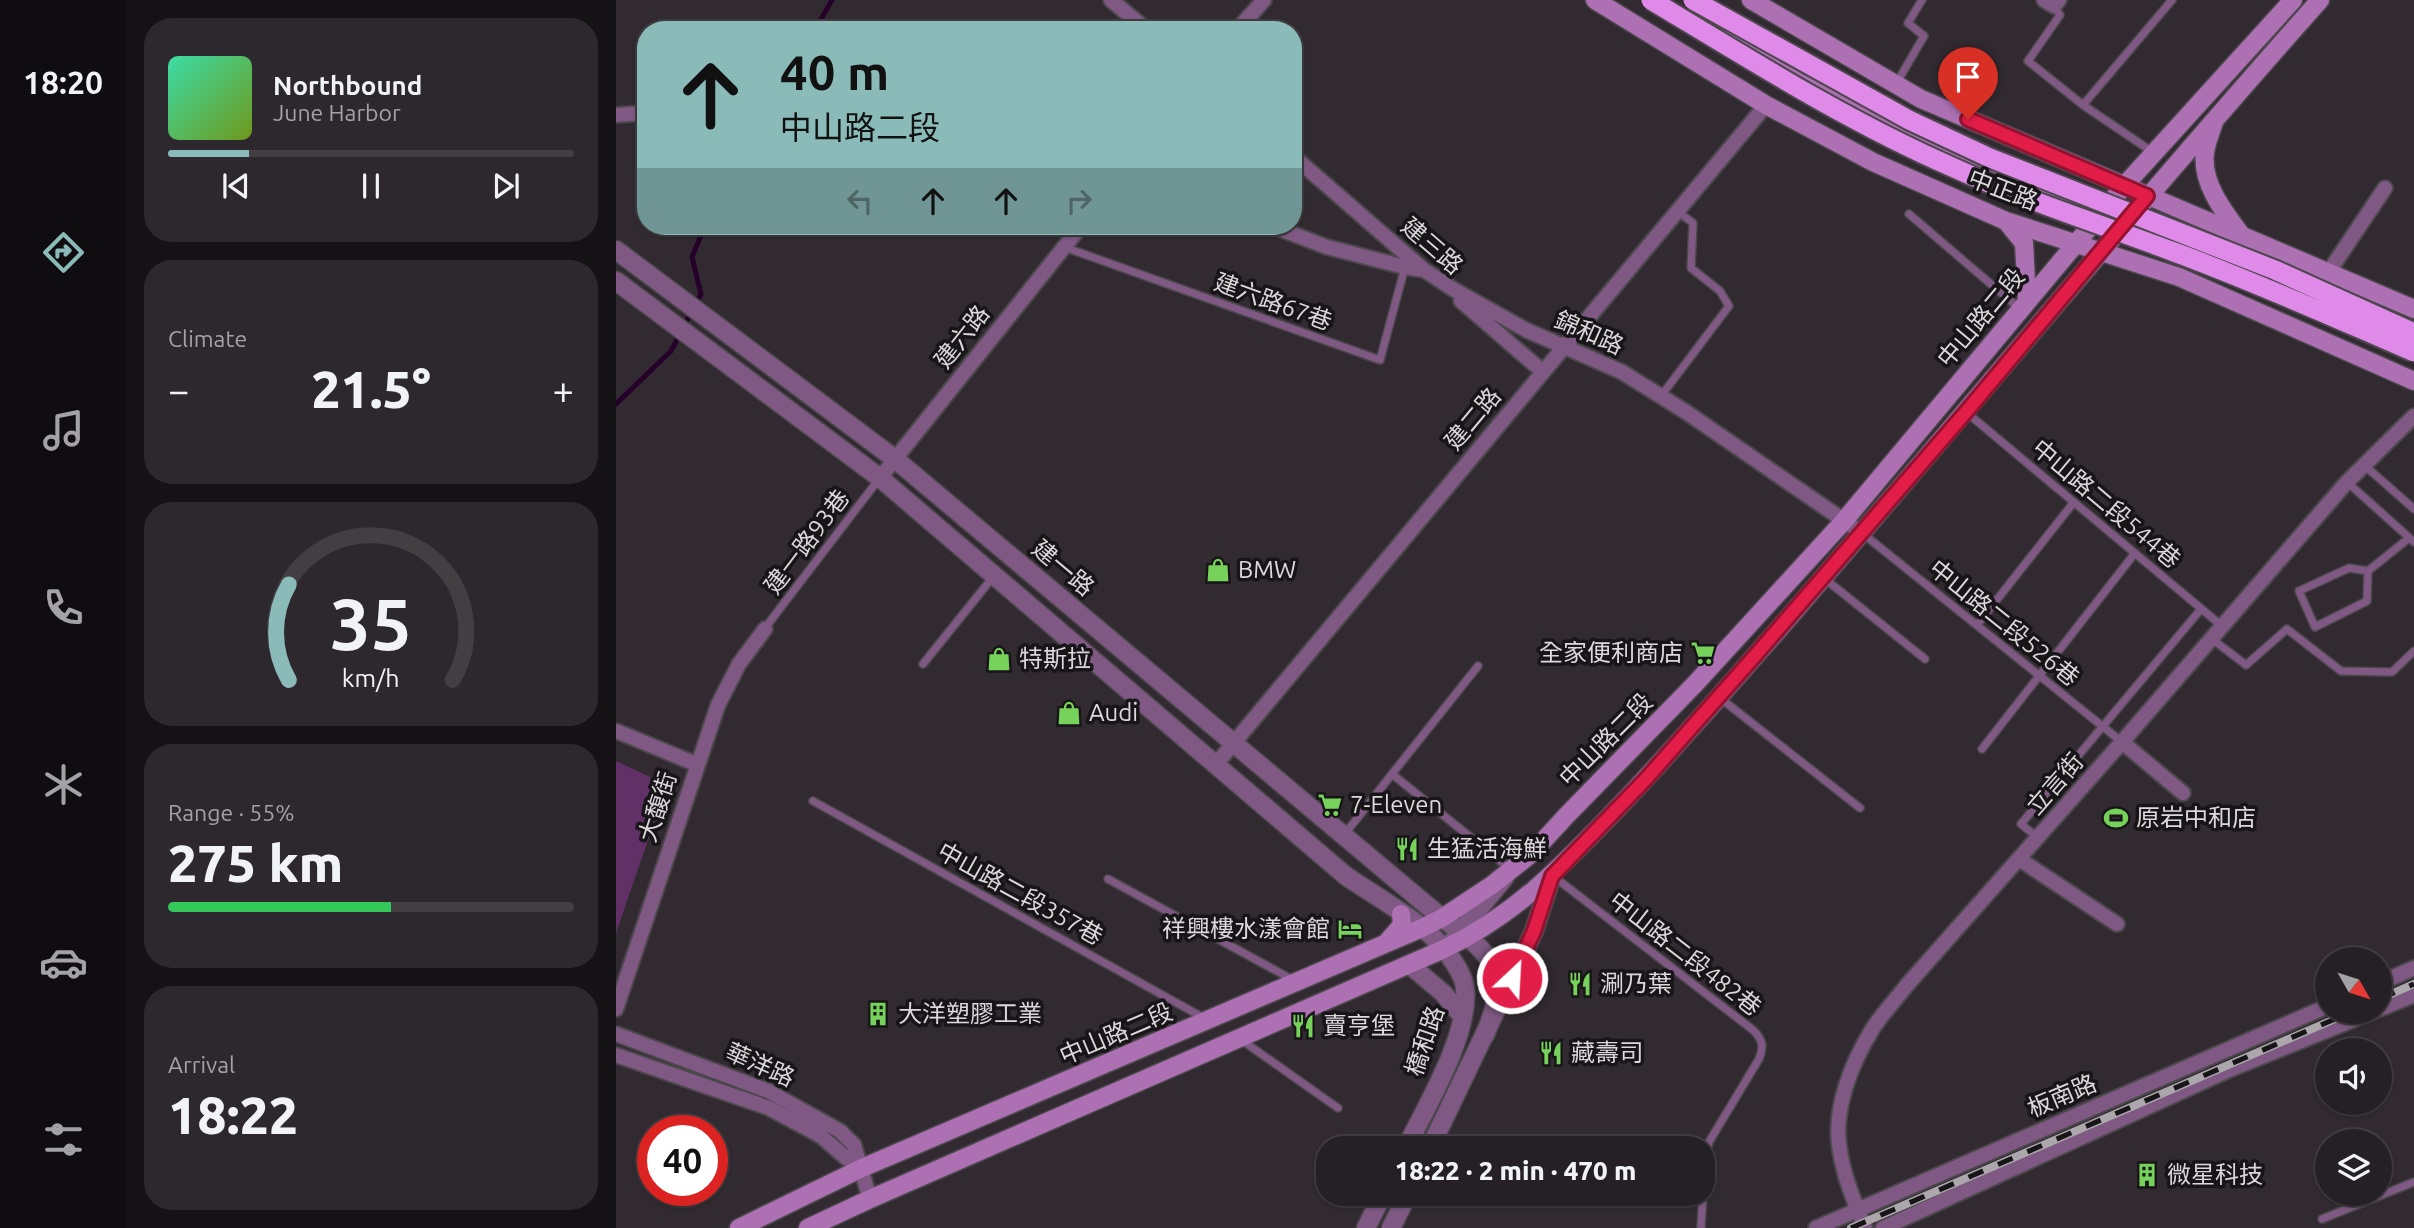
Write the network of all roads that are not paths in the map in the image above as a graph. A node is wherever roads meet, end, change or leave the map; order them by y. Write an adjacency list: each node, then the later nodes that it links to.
1 (1111, 0): 13 (street)
2 (1264, 0): 14 (street)
3 (1595, 0): 16 (main road, 中正路)
4 (1651, 0): 48 (highway, bridge)
5 (1669, 0): 28 (main road)
6 (1693, 0): 46 (highway, bridge)
7 (1751, 0): 15 (main road, 中正路)
8 (1922, 0): 15 (lane)
9 (2172, 0): 17 (lane)
10 (2293, 0): 21 (main road, 中山路二段)
11 (2320, 0): 20 (main road, 中山路二段)
12 (2052, 2): 17 (lane)
13 (1136, 21)
14 (1245, 21)
15 (1896, 84): 23 (main road, 中正路)
16 (1766, 105): 26 (street, 建二路); 29 (main road, 中正路)
17 (2083, 105): 21 (lane)
18 (637, 114): 19 (street)
19 (616, 115)
20 (2215, 118): 25 (main road, 中山路二段); 34 (main road)
21 (2154, 153): 23 (main road, 中山路二段)
22 (1302, 164): 40 (street, 建三路)
23 (2124, 187): 25 (main road, 中正路); 28 (main road, 中山路二段)
24 (2385, 188): 41 (street)
25 (2147, 196): 30 (main road, 中正路); 31 (main road, 中山路二段)
26 (1677, 211): 47 (street, 建二路); 51 (lane)
27 (1909, 214): 44 (lane)
28 (2101, 214): 31 (main road); 35 (main road, 中山路二段)
29 (2006, 221): 35 (main road, 中正路); 44 (main road)
30 (2209, 222): 31 (main road); 34 (main road, 中正路)
31 (2125, 223): 38 (main road, 中山路二段); 42 (main road)
32 (1073, 235): 36 (street, 建六路)
33 (1296, 235): 39 (street, 錦和路)
34 (2242, 236): 41 (main road, 中正路)
35 (2076, 242): 38 (main road, 中正路); 44 (main road, 中山路二段)
36 (1063, 247): 39 (lane, 建六路67巷); 54 (street, 建六路)
37 (616, 250): 54 (street, 建一路)
38 (2101, 251): 42 (main road, 中正路); 52 (main road, 中山路二段)
39 (1405, 267): 40 (street, 錦和路)
40 (1424, 270): 47 (street, 錦和路); 49 (street, 建三路)
41 (2328, 273): 45 (main road, 中正路)
42 (2179, 277): 50 (main road, 中正路)
43 (616, 281): 56 (street, 建一路)
44 (2024, 305): 60 (main road, 中山路二段)
45 (2414, 309)
46 (2414, 333)
47 (1564, 348): 49 (street, 建二路); 51 (street, 錦和路)
48 (2414, 352)
49 (1542, 371): 80 (street, 建二路)
50 (2414, 381)
51 (1661, 396): 60 (street, 錦和路)
52 (1966, 412): 58 (lane, 中山路二段544巷); 61 (main road, 中山路二段)
53 (2414, 416): 55 (street, 立言街)
54 (895, 459): 56 (street, 建六路); 80 (street, 建一路)
55 (2364, 465): 57 (street, 立言街); 59 (lane)
56 (880, 478): 65 (street, 建一路); 70 (lane, 建一路93巷)
57 (2347, 482): 62 (lane); 69 (street, 立言街)
58 (2074, 502): 63 (lane, 中山路二段544巷); 68 (lane)
59 (2414, 509)
60 (1843, 522): 61 (street, 錦和路); 92 (main road, 中山路二段)
61 (1862, 533): 66 (main road, 中山路二段); 68 (lane, 中山路二段526巷)
62 (2412, 540): 64 (lane)
63 (2135, 553): 67 (lane, 中山路二段544巷); 76 (lane)
64 (2368, 571): 64 (lane)
65 (995, 574): 74 (lane); 84 (street, 建一路)
66 (1823, 578): 73 (lane); 77 (main road, 中山路二段)
67 (2201, 609): 69 (lane, 中山路二段544巷); 78 (lane)
68 (1977, 625): 76 (lane, 中山路二段526巷)
69 (2222, 627): 71 (street, 立言街)
70 (765, 629): 83 (street, 大馥街)
71 (2211, 638): 72 (lane); 81 (street, 立言街)
72 (2414, 651)
73 (1925, 659)
74 (923, 664)
75 (1478, 666): 85 (lane)
76 (2040, 676): 78 (lane, 中山路二段526巷); 82 (lane)
77 (1719, 697): 88 (lane); 93 (main road, 中山路二段)
78 (2104, 727): 81 (lane, 中山路二段526巷); 90 (lane)
79 (616, 731): 83 (street)
80 (1234, 742): 84 (street, 建二路); 89 (street, 建一路)
81 (2122, 742): 86 (street); 90 (street, 立言街)
82 (1982, 749)
83 (696, 764): 108 (street, 大馥街)
84 (1217, 764): 95 (street, 建一路)
85 (1392, 774): 89 (lane); 92 (lane)
86 (2183, 793)
87 (813, 801): 111 (lane, 中山路二段357巷)
88 (1860, 808)
89 (1344, 835): 96 (street, 建一路)
90 (2038, 838): 91 (street, 立言街)
91 (2019, 859): 97 (street); 127 (street, 立言街)
92 (1510, 869): 96 (main road, 中山路二段); 99 (street)
93 (1552, 876): 99 (main road, 中山路二段); 114 (street, 橋和路); 120 (lane, 中山路二段482巷)
94 (1108, 879): 105 (lane)
95 (1401, 914): 98 (street, 建一路); 100 (main road)
96 (1442, 918): 98 (main road, 中山路二段); 99 (street, 建一路)
97 (2118, 924)
98 (1422, 928): 100 (main road, 中山路二段); 101 (street, 建一路)
99 (1465, 934): 101 (main road, 中山路二段); 114 (street, 橋和路)
100 (1383, 945): 105 (main road, 中山路二段)
101 (1444, 949): 102 (main road, 中山路二段); 110 (street, 橋和路)
102 (1410, 965): 110 (street); 115 (main road, 中山路二段)
103 (2414, 968): 104 (street)
104 (2392, 978)
105 (1298, 982): 111 (main road, 中山路二段)
106 (2414, 995): 107 (street)
107 (2392, 1004)
108 (616, 1009)
109 (2315, 1012): 127 (street, 板南路)
110 (1462, 1016): 118 (street, 橋和路)
111 (1209, 1021): 121 (main road, 中山路二段)
112 (2343, 1024): 136 (street, 板南路)
113 (616, 1034): 121 (street, 華洋路)
114 (1485, 1035): 119 (street, 橋和路)
115 (1240, 1039): 117 (lane); 123 (main road, 中山路二段)
116 (616, 1055): 121 (street, 華洋路)
117 (1338, 1108)
118 (1412, 1136)
119 (1436, 1136)
120 (1713, 1136)
121 (862, 1168): 123 (street, 華洋路); 129 (main road, 中山路二段)
122 (2414, 1182): 128 (lane)
123 (870, 1199): 130 (main road, 中山路二段)
124 (1377, 1206): 131 (street)
125 (1402, 1206): 132 (street)
126 (1702, 1206): 133 (lane, 中山路二段482巷)
127 (1857, 1210): 134 (street, 板南路); 135 (street, 立言街)
128 (2322, 1219)
129 (739, 1228)
130 (808, 1228)
131 (1366, 1228)
132 (1391, 1228)
133 (1701, 1228)
134 (1816, 1228)
135 (1865, 1228)
136 (1883, 1228)

